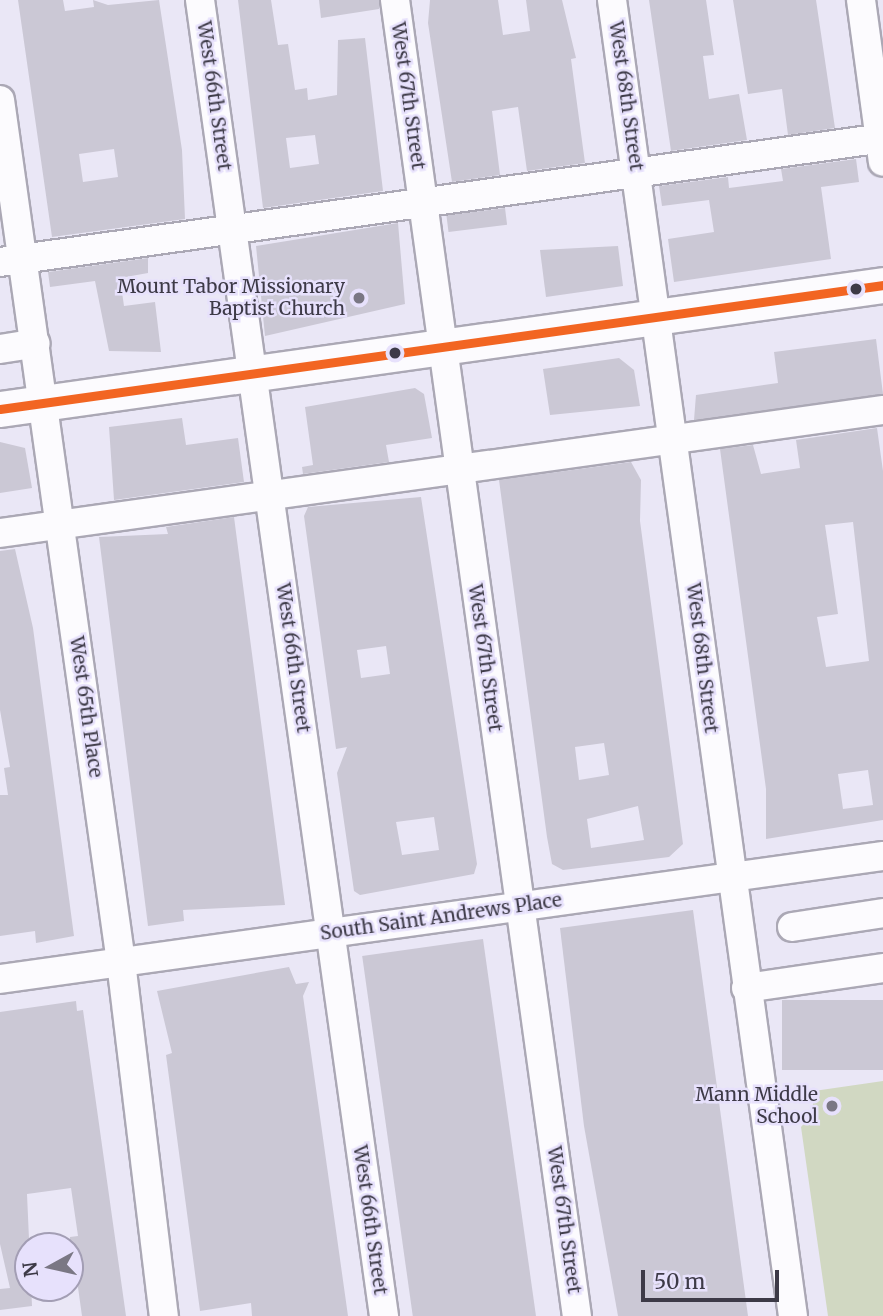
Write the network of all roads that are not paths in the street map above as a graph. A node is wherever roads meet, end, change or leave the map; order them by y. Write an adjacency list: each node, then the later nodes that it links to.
1 (200, 0): 9 (street, West 66th Street)
2 (395, 0): 8 (street, West 67th Street)
3 (612, 0): 7 (street, West 68th Street)
4 (860, 0): 6 (street)
5 (0, 100): 10 (street, West 65th Place)
6 (882, 146): 7 (street)
7 (638, 176): 8 (street); 12 (street, West 68th Street)
8 (422, 206): 9 (street); 14 (street, West 67th Street)
9 (233, 233): 10 (street); 16 (street, West 66th Street)
10 (12, 261): 13 (street, West 65th Place)
11 (883, 285): 12 (main road)
12 (656, 317): 14 (main road); 20 (street, West 68th Street)
13 (36, 343): 15 (street); 17 (street, West 65th Place)
14 (443, 346): 16 (main road); 21 (street, West 67th Street)
15 (0, 349)
16 (255, 375): 17 (main road); 22 (street, West 66th Street)
17 (45, 403): 18 (main road); 23 (street, West 65th Place)
18 (0, 409)
19 (883, 410): 20 (street)
20 (674, 439): 21 (street); 26 (street, West 68th Street)
21 (460, 470): 22 (street); 27 (street, West 67th Street)
22 (271, 496): 23 (street); 30 (street, West 66th Street)
23 (61, 524): 24 (street); 31 (street, West 65th Place)
24 (0, 533)
25 (883, 856): 26 (street, South Saint Andrews Place)
26 (730, 877): 27 (street, South Saint Andrews Place); 34 (street, West 68th Street)
27 (519, 907): 30 (street, South Saint Andrews Place); 37 (street, West 67th Street)
28 (883, 913): 29 (street)
29 (792, 927)
30 (331, 931): 31 (street, South Saint Andrews Place); 36 (street, West 66th Street)
31 (121, 962): 33 (street, South Saint Andrews Place); 35 (street, West 65th Place)
32 (883, 968): 34 (street)
33 (0, 979)
34 (746, 988): 38 (street, West 68th Street)
35 (164, 1316)
36 (384, 1316)
37 (577, 1316)
38 (793, 1316)

